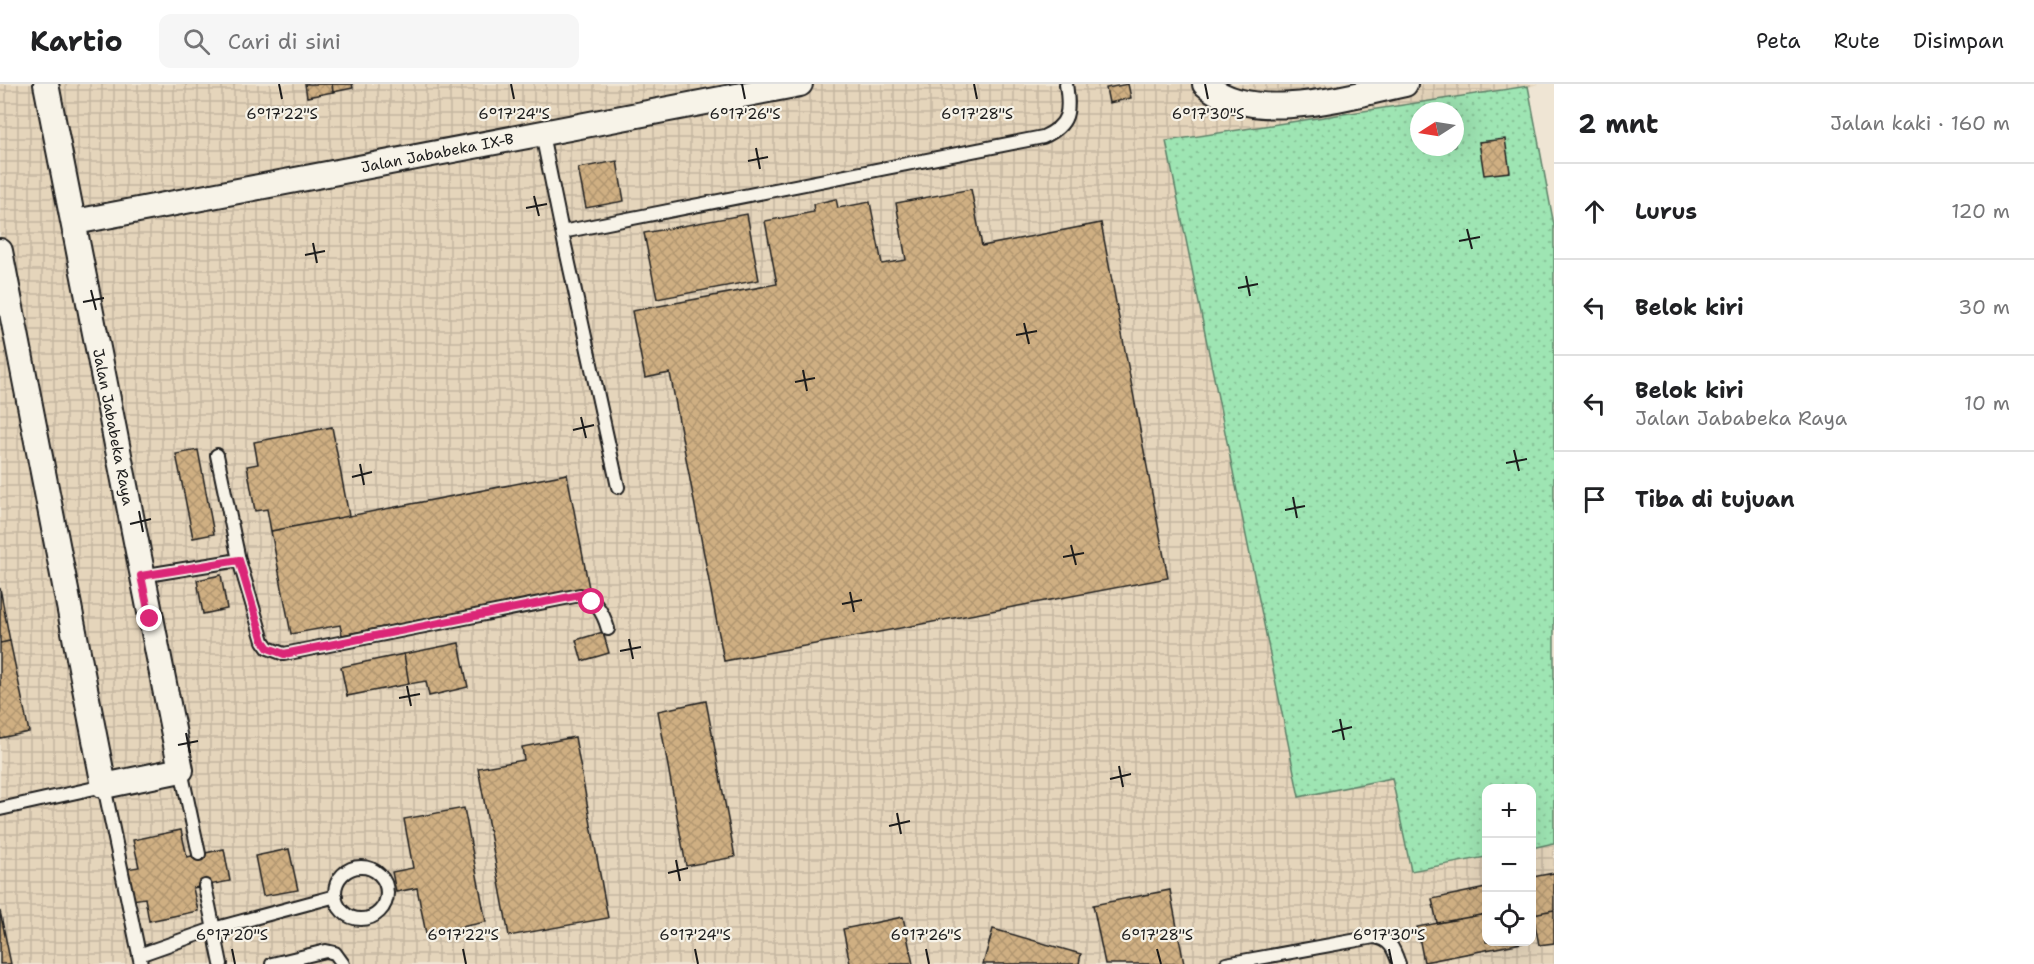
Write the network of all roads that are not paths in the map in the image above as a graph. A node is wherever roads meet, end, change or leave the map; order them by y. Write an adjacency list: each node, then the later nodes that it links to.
1 (46, 84): 7 (street, Jalan Jababeka Raya)
2 (800, 84): 6 (street, Jalan Jababeka IX-B)
3 (1066, 84): 8 (lane)
4 (1204, 84): 5 (street)
5 (1405, 84)
6 (542, 134): 7 (street, Jalan Jababeka IX-B); 8 (lane)
7 (75, 222): 14 (street, Jalan Jababeka Raya)
8 (562, 231): 12 (lane)
9 (0, 251): 10 (street)
10 (5, 306): 17 (street)
11 (217, 455): 13 (lane)
12 (618, 488)
13 (239, 560): 14 (lane); 15 (lane)
14 (141, 576): 16 (street, Jalan Jababeka Raya)
15 (608, 629)
16 (181, 770): 17 (street); 19 (lane)
17 (104, 786): 18 (lane); 23 (lane)
18 (0, 809)
19 (199, 854)
20 (205, 886): 22 (lane)
21 (336, 896): 21 (lane); 22 (lane)
22 (213, 929): 23 (lane); 24 (lane)
23 (140, 959)
24 (221, 964)
25 (275, 964): 26 (lane)
26 (343, 964)
27 (1227, 964): 28 (lane)
28 (1399, 964)

